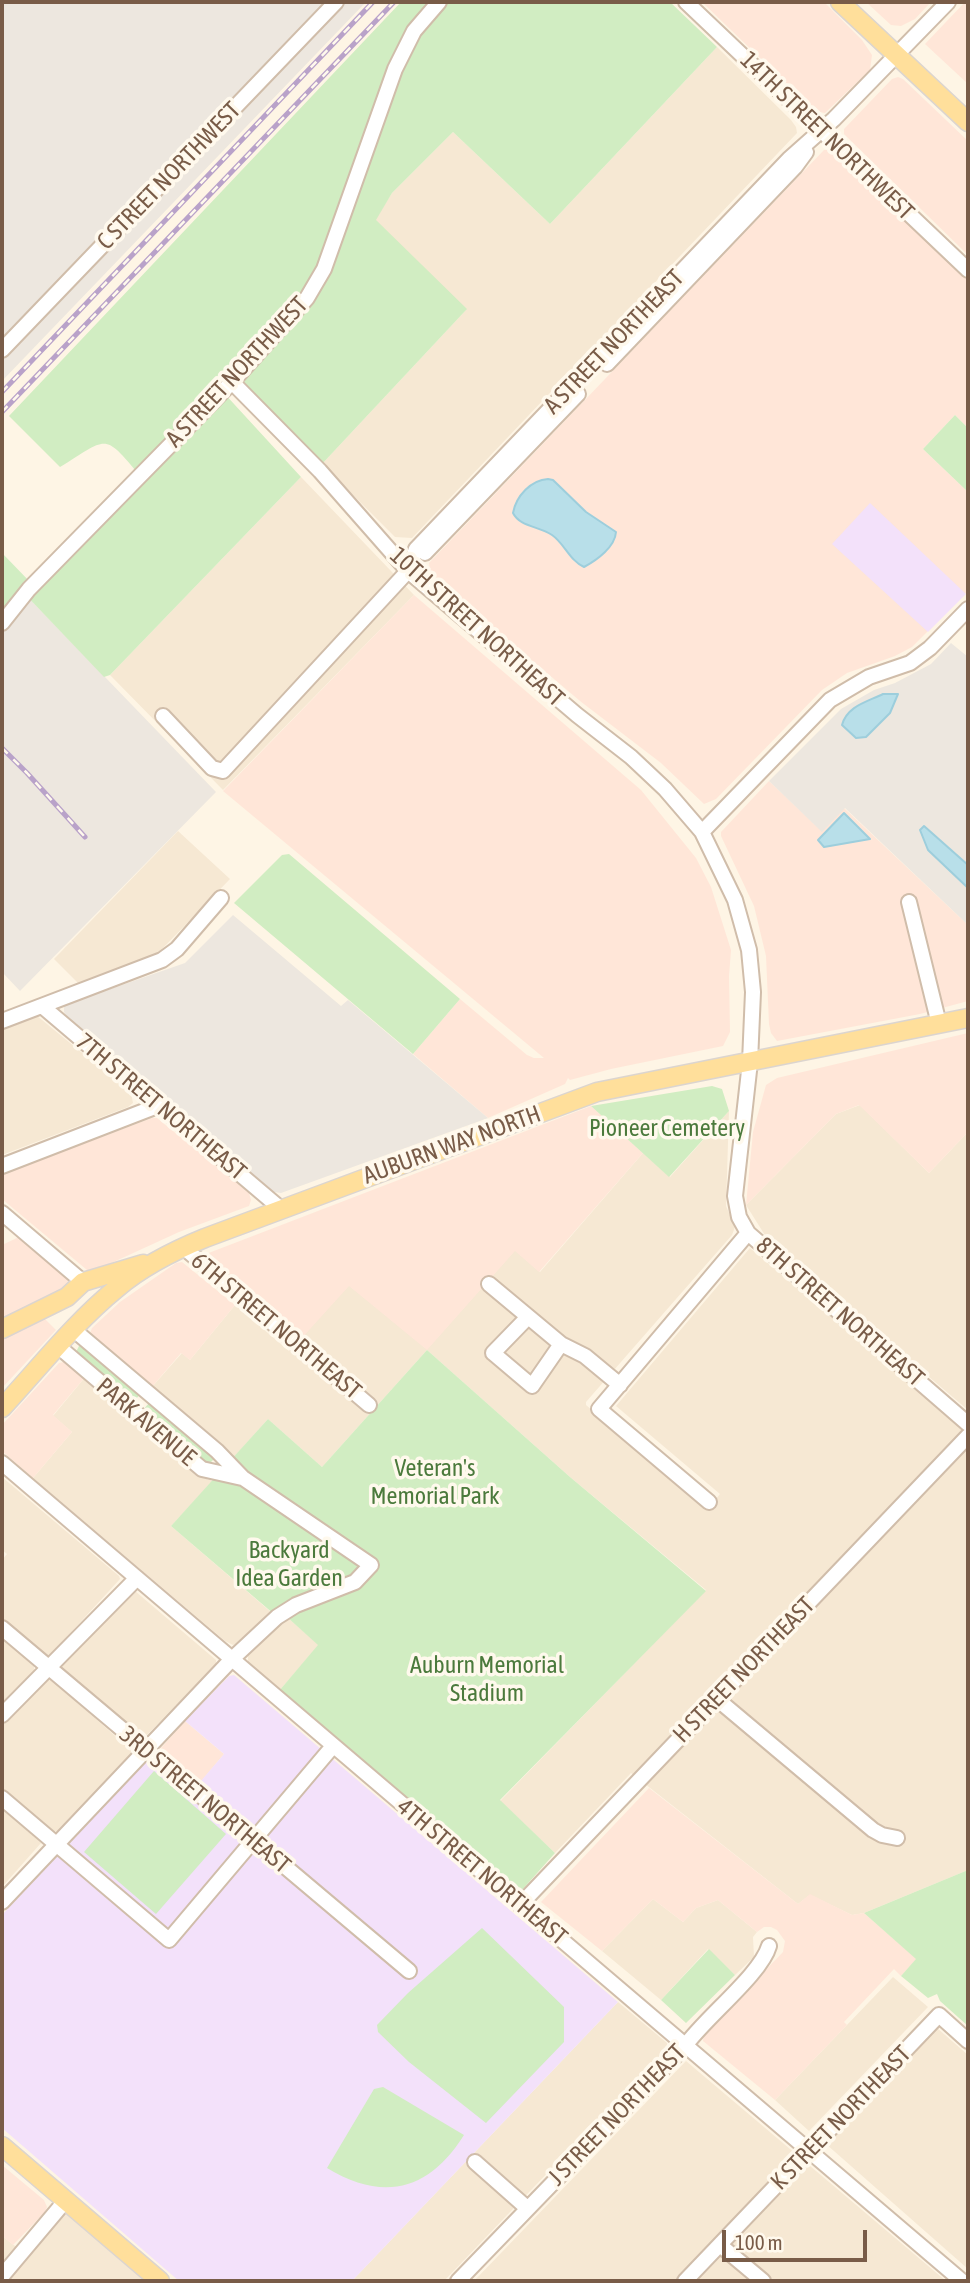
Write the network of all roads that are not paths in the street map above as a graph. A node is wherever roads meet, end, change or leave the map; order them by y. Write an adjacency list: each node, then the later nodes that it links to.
1 (336, 2): 10 (street, C STREET NORTHWEST)
2 (439, 2): 11 (street, A STREET NORTHWEST)
3 (686, 2): 8 (street, 14TH STREET NORTHWEST)
4 (840, 2): 6 (main road)
5 (948, 2): 6 (street, A STREET NORTHEAST)
6 (898, 56): 7 (main road); 8 (street, A STREET NORTHEAST)
7 (968, 122)
8 (822, 131): 9 (street, 14TH STREET NORTHWEST); 12 (street, A STREET NORTHEAST)
9 (968, 270)
10 (2, 350)
11 (232, 382): 12 (street, 10TH STREET NORTHEAST); 14 (street, A STREET NORTHWEST)
12 (411, 565): 15 (street, A STREET NORTHEAST); 16 (street, 10TH STREET NORTHEAST)
13 (968, 608): 16 (street)
14 (2, 623)
15 (163, 716)
16 (702, 832): 23 (street, 10TH STREET NORTHEAST)
17 (221, 898): 19 (street)
18 (909, 902): 22 (street)
19 (42, 1006): 21 (street); 24 (street, 7TH STREET NORTHEAST)
20 (968, 1018): 22 (main road, AUBURN WAY NORTH)
21 (2, 1021)
22 (939, 1024): 23 (main road, AUBURN WAY NORTH)
23 (750, 1062): 26 (main road, AUBURN WAY NORTH); 28 (street, 8TH STREET NORTHEAST)
24 (160, 1105): 25 (street); 26 (street, 7TH STREET NORTHEAST)
25 (2, 1166)
26 (281, 1209): 29 (main road, AUBURN WAY NORTH)
27 (2, 1213): 31 (street)
28 (748, 1233): 38 (street); 43 (street, 8TH STREET NORTHEAST)
29 (183, 1247): 30 (main road, AUBURN WAY NORTH); 40 (street, 6TH STREET NORTHEAST)
30 (159, 1259): 31 (main road); 35 (main road, AUBURN WAY NORTH)
31 (83, 1282): 34 (main road)
32 (489, 1284): 33 (street)
33 (528, 1317): 36 (street); 36 (street)
34 (2, 1329)
35 (75, 1330): 37 (main road, AUBURN WAY NORTH); 39 (street, PARK AVENUE)
36 (561, 1344): 38 (street)
37 (59, 1347): 41 (main road, AUBURN WAY NORTH); 42 (street, PARK AVENUE)
38 (620, 1385): 47 (street)
39 (148, 1392): 42 (street); 46 (street, PARK AVENUE)
40 (369, 1405)
41 (2, 1408)
42 (132, 1410): 46 (street, PARK AVENUE)
43 (968, 1424)
44 (968, 1436): 52 (street, H STREET NORTHEAST)
45 (2, 1463): 48 (street, 4TH STREET NORTHEAST)
46 (243, 1478): 50 (street, PARK AVENUE)
47 (709, 1503)
48 (137, 1578): 50 (street, 4TH STREET NORTHEAST); 51 (street)
49 (2, 1628): 51 (street, 3RD STREET NORTHEAST)
50 (232, 1659): 54 (street, 4TH STREET NORTHEAST); 55 (street)
51 (48, 1667): 53 (street); 55 (street, 3RD STREET NORTHEAST)
52 (717, 1699): 57 (street); 61 (street, H STREET NORTHEAST)
53 (2, 1715)
54 (333, 1746): 58 (street); 61 (street, 4TH STREET NORTHEAST)
55 (148, 1751): 58 (street, 3RD STREET NORTHEAST); 59 (street)
56 (2, 1798): 59 (street)
57 (897, 1838)
58 (253, 1840): 59 (street); 63 (street, 3RD STREET NORTHEAST)
59 (56, 1845): 60 (street)
60 (2, 1902)
61 (520, 1905): 65 (street, 4TH STREET NORTHEAST)
62 (769, 1946): 65 (street, J STREET NORTHEAST)
63 (409, 1971)
64 (968, 2041): 67 (street, K STREET NORTHEAST)
65 (685, 2046): 67 (street, 4TH STREET NORTHEAST); 70 (street, J STREET NORTHEAST)
66 (2, 2146): 69 (main road)
67 (809, 2151): 71 (street, K STREET NORTHEAST); 77 (street, 4TH STREET NORTHEAST)
68 (475, 2162): 70 (street)
69 (66, 2200): 72 (street); 73 (main road)
70 (527, 2208): 74 (street, J STREET NORTHEAST)
71 (720, 2245): 75 (street, K STREET NORTHEAST); 76 (street)
72 (2, 2276)
73 (160, 2281)
74 (458, 2281)
75 (685, 2281)
76 (763, 2281)
77 (962, 2281)

